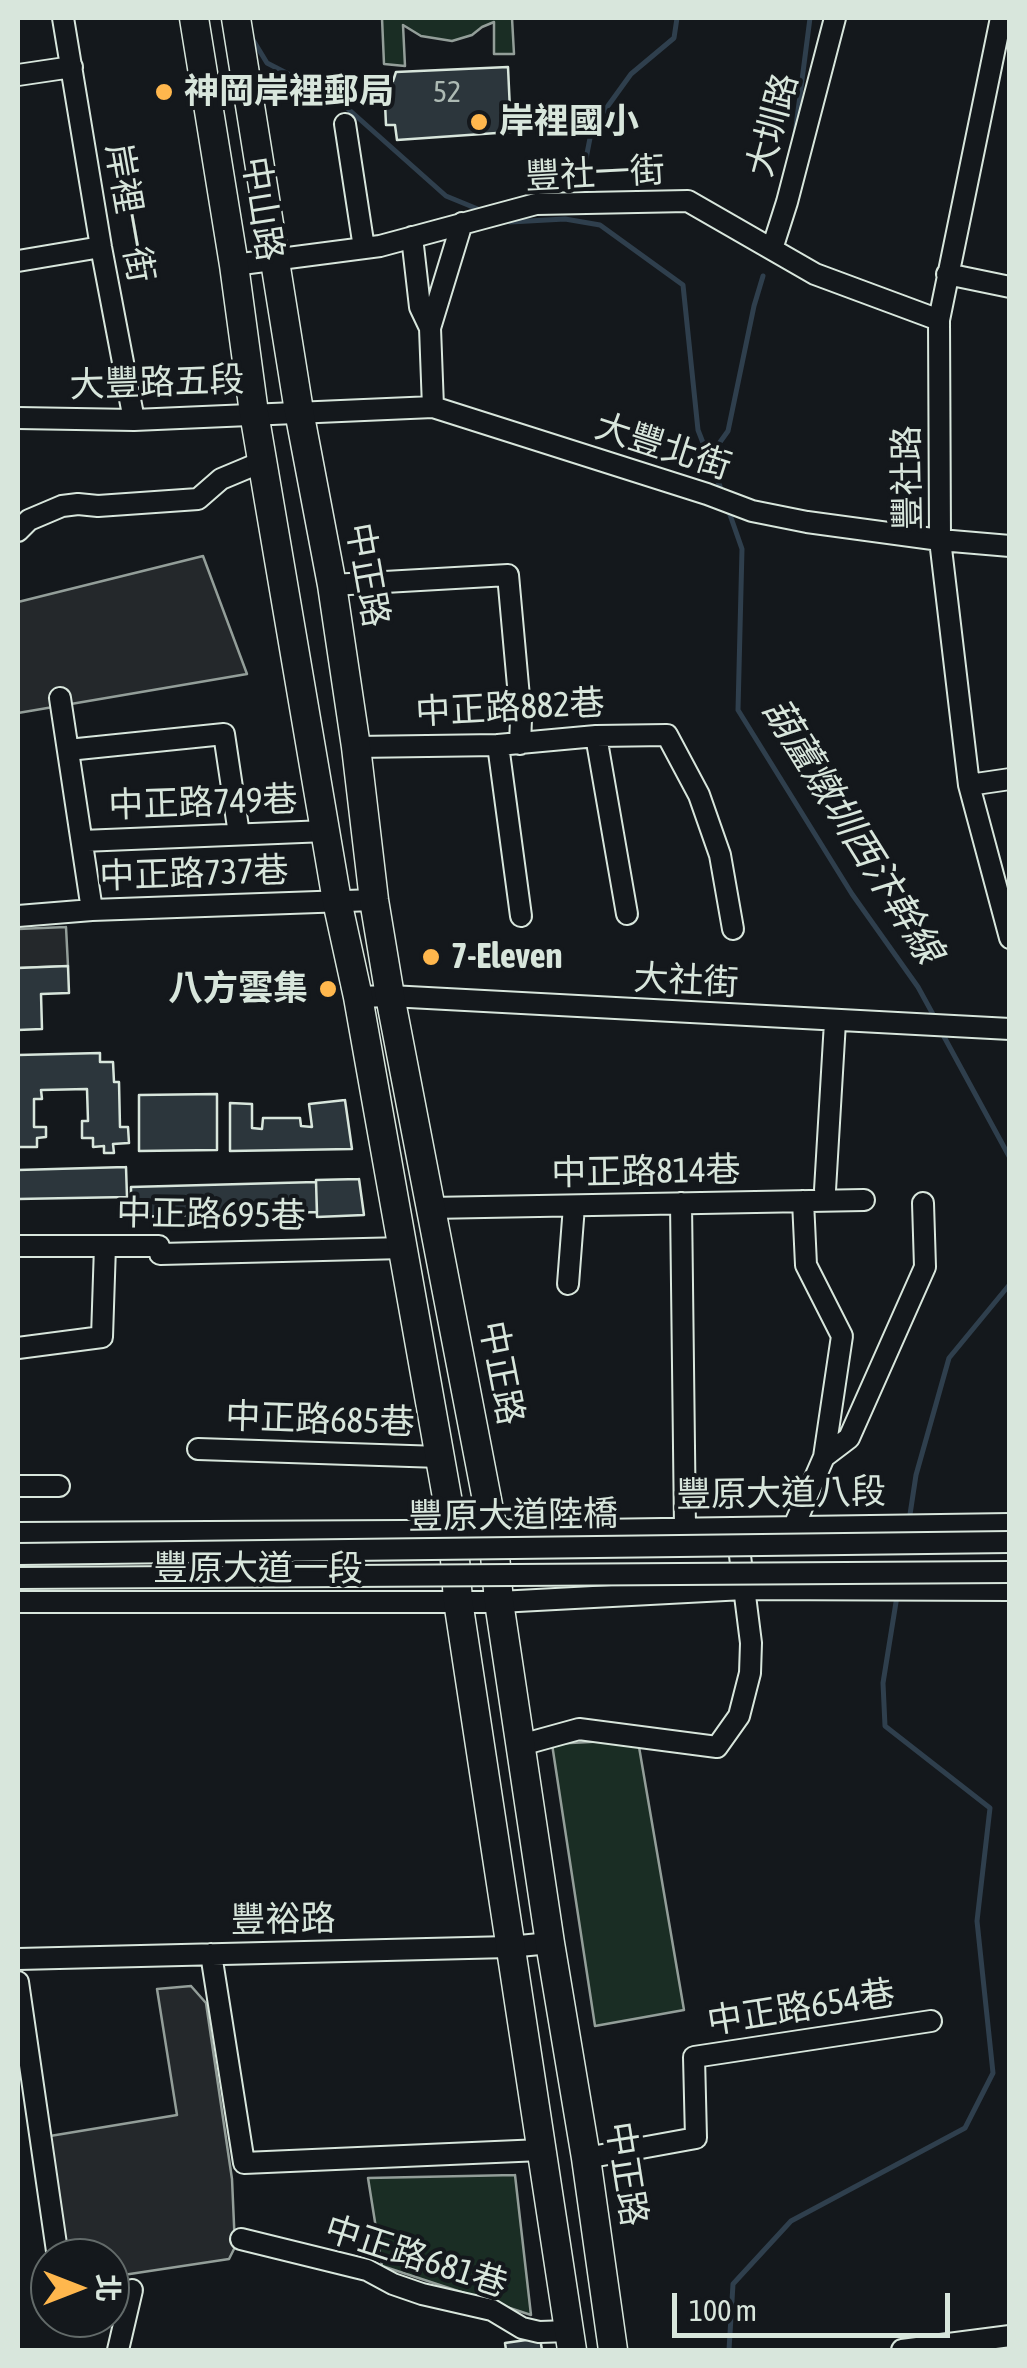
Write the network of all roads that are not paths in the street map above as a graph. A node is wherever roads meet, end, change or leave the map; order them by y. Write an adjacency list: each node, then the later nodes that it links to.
1 (63, 18): 6 (street, 岸裡一街)
2 (194, 18): 16 (main road, 中山路)
3 (236, 18): 14 (main road, 中山路)
4 (836, 18): 13 (street, 大圳路)
5 (1001, 18): 17 (street, 豐社路)
6 (72, 67): 7 (street); 11 (street, 岸裡一街)
7 (18, 75)
8 (345, 124): 12 (street)
9 (470, 222): 10 (street, 豐社一街); 13 (street, 豐社一街); 20 (street)
10 (412, 237): 12 (street, 豐社一街); 20 (street)
11 (101, 247): 15 (street); 25 (street, 岸裡一街)
12 (364, 248): 14 (street, 豐社一街)
13 (772, 249): 19 (street, 豐社一街)
14 (276, 260): 16 (street, 豐社一街); 22 (main road, 中山路)
15 (18, 261)
16 (234, 265): 23 (main road, 中山路)
17 (947, 274): 18 (street); 19 (street, 豐社路)
18 (1010, 287)
19 (938, 320): 28 (street, 豐社路)
20 (430, 328): 21 (street)
21 (434, 407): 22 (street, 大豐北街); 28 (street, 大豐北街)
22 (299, 411): 23 (street, 大豐路五段); 30 (main road, 中正路)
23 (254, 413): 25 (street, 大豐路五段); 26 (main road, 中正路)
24 (18, 418): 25 (street, 大豐路五段)
25 (134, 420)
26 (264, 461): 27 (street); 39 (main road, 中正路)
27 (18, 531)
28 (940, 540): 29 (street, 大豐北街); 38 (street, 豐社路)
29 (1010, 546)
30 (332, 584): 33 (street); 34 (main road, 中正路)
31 (60, 698): 36 (street)
32 (596, 736): 33 (street, 中正路882巷); 45 (street); 48 (street, 中正路882巷)
33 (520, 744): 35 (street, 中正路882巷)
34 (356, 746): 35 (street, 中正路882巷); 42 (main road, 中正路)
35 (498, 746): 47 (street)
36 (68, 750): 40 (street); 41 (street)
37 (1010, 779): 38 (street)
38 (969, 785): 49 (street, 豐社路)
39 (326, 831): 40 (street, 中正路749巷); 43 (main road, 中正路)
40 (238, 834): 41 (street, 中正路749巷)
41 (82, 840): 44 (street)
42 (374, 900): 43 (street, 中正路737巷); 50 (main road, 中正路)
43 (337, 901): 44 (street, 中正路737巷); 51 (main road, 中正路)
44 (92, 910): 46 (street, 中正路737巷)
45 (627, 914)
46 (18, 916)
47 (521, 916)
48 (733, 929)
49 (1010, 938)
50 (390, 996): 51 (street, 大社街); 52 (street, 大社街); 60 (main road, 中正路)
51 (358, 997): 63 (main road, 中正路)
52 (835, 1022): 53 (street, 大社街); 54 (street)
53 (1010, 1029)
54 (825, 1190)
55 (864, 1200): 56 (street, 中正路814巷)
56 (803, 1201): 57 (street, 中正路814巷); 68 (street)
57 (680, 1203): 59 (street, 中正路814巷); 74 (street)
58 (922, 1203): 68 (street)
59 (574, 1206): 60 (street, 中正路814巷); 64 (street)
60 (430, 1208): 76 (main road, 中正路)
61 (18, 1246): 62 (street, 中正路695巷)
62 (105, 1246): 63 (street, 中正路695巷); 65 (street)
63 (404, 1248): 67 (main road, 中正路)
64 (568, 1284)
65 (18, 1348)
66 (198, 1449): 67 (street, 中正路685巷)
67 (440, 1457): 75 (main road, 中正路)
68 (824, 1457): 73 (street)
69 (18, 1486): 70 (street)
70 (59, 1486)
71 (1010, 1524): 73 (street, 豐原大道八段)
72 (736, 1526): 73 (street, 豐原大道八段); 74 (street, 豐原大道八段); 82 (street)
73 (794, 1526)
74 (685, 1528): 76 (street, 豐原大道八段)
75 (454, 1531): 76 (street, 豐原大道一段); 77 (street, 豐原大道一段); 84 (main road, 中正路)
76 (493, 1531): 86 (main road, 中正路)
77 (18, 1533)
78 (1010, 1542): 79 (street, 豐原大道陸橋, bridge)
79 (18, 1554)
80 (1010, 1572): 81 (street, 豐原大道陸橋, bridge)
81 (18, 1578)
82 (744, 1589): 83 (street); 86 (street); 87 (street)
83 (1010, 1590)
84 (458, 1601): 85 (street, 豐原大道一段); 86 (street, 豐原大道一段); 89 (main road, 中正路)
85 (18, 1602)
86 (499, 1602): 87 (main road, 中正路)
87 (522, 1746): 88 (main road, 中正路)
88 (550, 1943): 89 (street, 豐裕路); 95 (main road, 中正路)
89 (510, 1947): 90 (street, 豐裕路); 94 (main road, 中正路)
90 (212, 1954): 91 (street, 豐裕路); 94 (street)
91 (18, 1958)
92 (18, 1982): 96 (street)
93 (931, 2021): 95 (street, 中正路654巷)
94 (542, 2150): 100 (main road, 中正路)
95 (586, 2158): 102 (main road, 中正路)
96 (55, 2238)
97 (241, 2238): 100 (street, 中正路681巷)
98 (132, 2290): 101 (street)
99 (1010, 2336): 103 (street)
100 (571, 2341)
101 (118, 2350)
102 (613, 2350)
103 (902, 2350)

